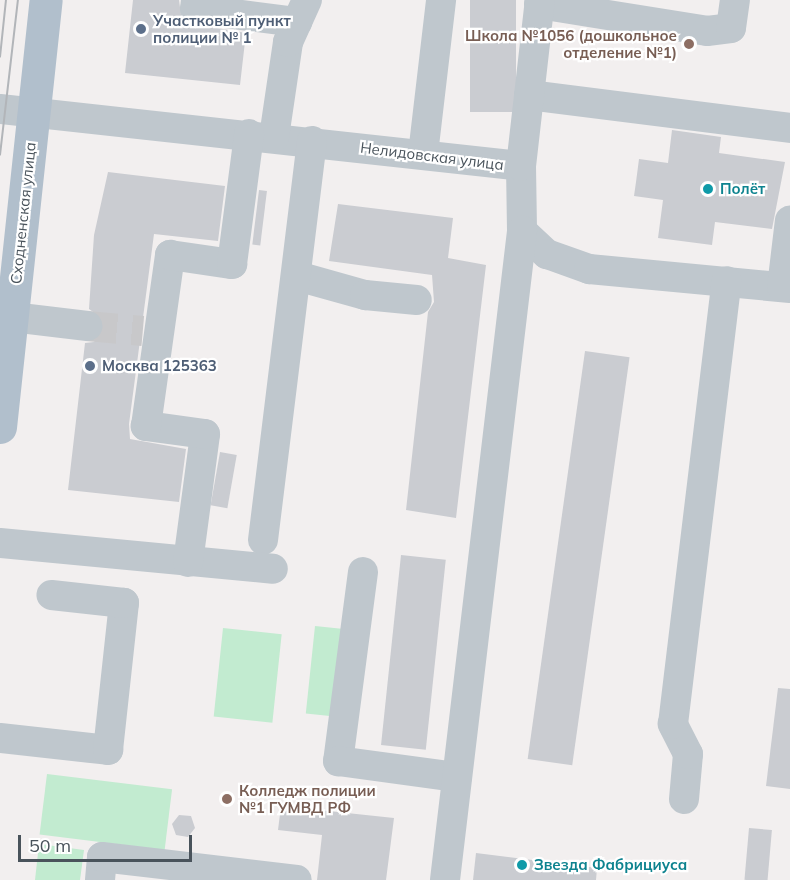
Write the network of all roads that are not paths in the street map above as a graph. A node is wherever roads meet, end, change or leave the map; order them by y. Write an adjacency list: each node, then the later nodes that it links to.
1 (46, 0): 10 (main road, Сходненская улица)
2 (196, 0): 7 (street)
3 (441, 0): 14 (street)
4 (735, 0): 6 (street)
5 (540, 2): 6 (street); 8 (street)
6 (607, 7)
7 (302, 11): 12 (street)
8 (529, 95): 11 (street); 15 (street)
9 (0, 109): 10 (street, Нелидовская улица)
10 (34, 109): 12 (street, Нелидовская улица); 23 (main road, Сходненская улица)
11 (790, 128)
12 (263, 136): 13 (street, Нелидовская улица); 16 (street); 28 (street)
13 (312, 141): 14 (street, Нелидовская улица); 19 (street)
14 (423, 154): 15 (street, Нелидовская улица)
15 (520, 166): 18 (street, Нелидовская улица)
16 (259, 187)
17 (790, 220): 21 (street)
18 (522, 231): 20 (street); 33 (street, Нелидовская улица)
19 (297, 276): 22 (street); 26 (street)
20 (727, 281): 21 (street); 34 (street)
21 (786, 288)
22 (417, 300)
23 (12, 317): 24 (street); 25 (main road, Сходненская улица)
24 (87, 326)
25 (0, 427)
26 (263, 540)
27 (0, 543): 28 (street)
28 (188, 562): 29 (street)
29 (273, 569)
30 (363, 572): 33 (street)
31 (51, 595): 32 (street)
32 (0, 738)
33 (457, 777): 37 (street, Нелидовская улица)
34 (684, 799)
35 (100, 880): 36 (street)
36 (297, 880)
37 (445, 880)

